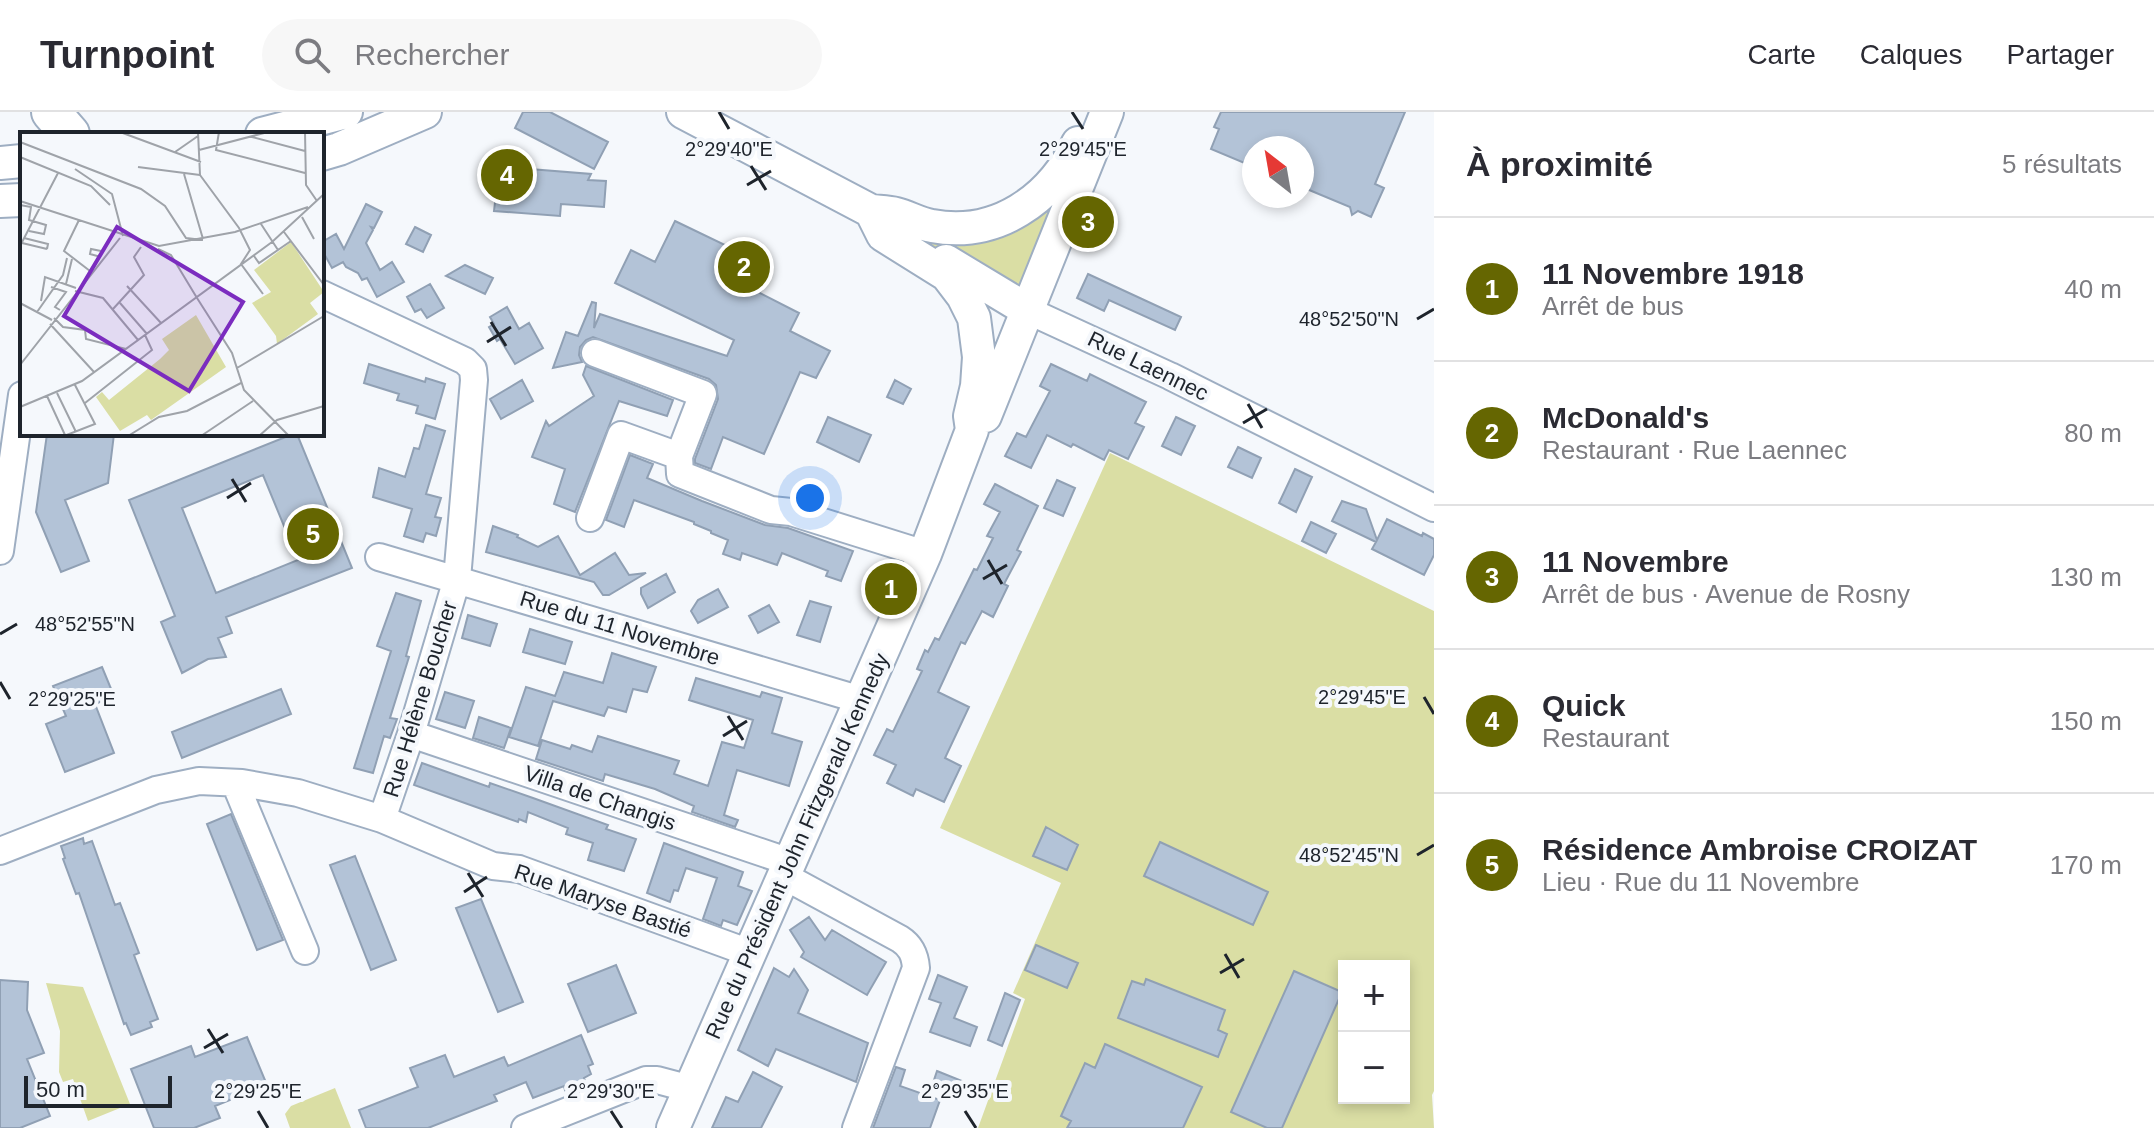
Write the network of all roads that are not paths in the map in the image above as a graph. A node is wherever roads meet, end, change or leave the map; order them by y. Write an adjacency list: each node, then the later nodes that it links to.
1 (35, 112): 8 (highway)
2 (51, 112): 9 (highway)
3 (346, 112): 10 (main road)
4 (425, 112): 11 (main road)
5 (683, 112): 16 (main road, Rue Laennec)
6 (1093, 112): 16 (main road, Rue Laennec)
7 (1107, 112): 18 (main road)
8 (31, 132)
9 (68, 132)
10 (270, 132)
11 (324, 153)
12 (20, 162): 13 (main road)
13 (0, 163)
14 (20, 172): 15 (street)
15 (16, 201)
16 (871, 211): 18 (main road, Rue Laennec); 19 (main road, Rue Laennec)
17 (324, 295): 30 (street, Rue Hélène Boucher)
18 (1029, 311): 19 (main road); 22 (main road); 25 (street, Rue Laennec)
19 (979, 348): 22 (main road, Rue Laennec)
20 (595, 353): 24 (street)
21 (20, 402): 23 (street)
22 (972, 430): 28 (main road, Rue du Président John Fitzgerald Kennedy)
23 (8, 446): 27 (street)
24 (679, 456): 26 (street); 28 (street)
25 (1434, 508)
26 (590, 518)
27 (0, 551)
28 (925, 554): 31 (main road, Rue du Président John Fitzgerald Kennedy)
29 (379, 557): 30 (street, Rue du 11 Novembre)
30 (457, 579): 31 (street, Rue du 11 Novembre); 32 (street, Rue Hélène Boucher)
31 (861, 700): 36 (main road, Rue du Président John Fitzgerald Kennedy)
32 (411, 734): 34 (street, Rue Hélène Boucher); 36 (street, Villa de Changis)
33 (235, 783): 34 (street, Rue Maryse Bastié); 35 (street, Rue Maryse Bastié); 37 (street)
34 (382, 819): 38 (street, Rue Maryse Bastié)
35 (0, 851)
36 (787, 869): 38 (main road, Rue du Président John Fitzgerald Kennedy); 42 (street, Villa de Changis)
37 (305, 951)
38 (750, 953): 39 (main road, Rue du Président John Fitzgerald Kennedy)
39 (691, 1089): 40 (street); 41 (main road, Rue du Président John Fitzgerald Kennedy)
40 (525, 1128)
41 (673, 1128)
42 (856, 1128)

